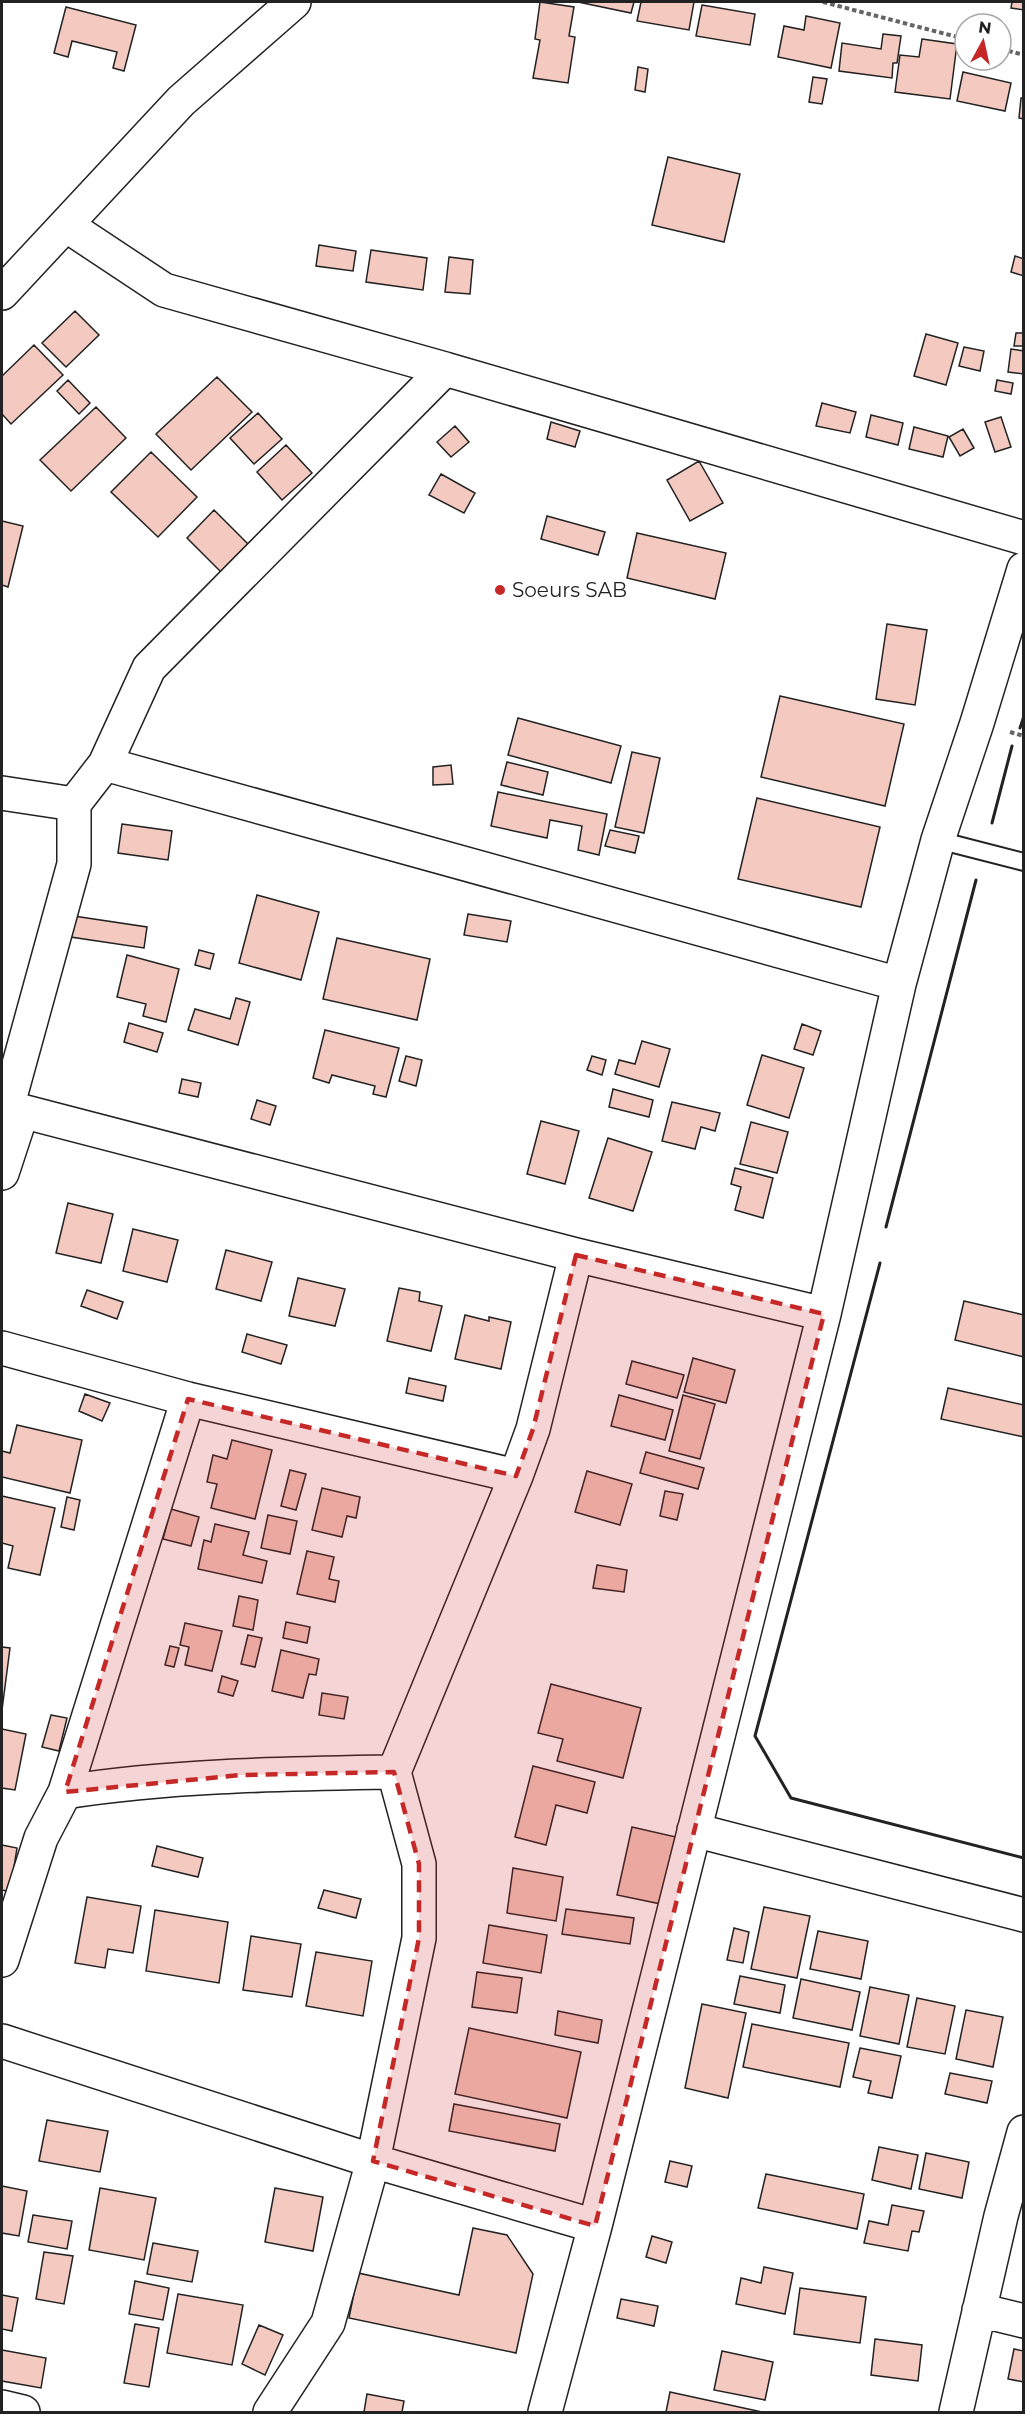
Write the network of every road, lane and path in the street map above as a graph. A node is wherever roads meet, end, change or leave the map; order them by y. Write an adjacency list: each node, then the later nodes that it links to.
1 (294, 2): 4 (street)
2 (823, 2): 3 (path)
3 (953, 36)
4 (66, 225): 5 (street); 6 (street)
5 (2, 293)
6 (445, 369): 7 (street); 9 (street)
7 (1023, 538)
8 (1023, 569): 12 (street)
9 (105, 765): 11 (street); 14 (street)
10 (2, 793): 11 (street)
11 (74, 804): 15 (street)
12 (938, 840): 13 (lane); 14 (street)
13 (1023, 862)
14 (899, 984): 18 (street)
15 (10, 1109): 16 (street); 17 (street)
16 (2, 1173)
17 (576, 1255): 18 (street); 21 (street)
18 (824, 1314): 24 (street)
19 (2, 1348): 20 (street)
20 (189, 1399): 21 (street); 23 (street)
21 (516, 1476): 22 (street)
22 (394, 1772): 23 (street); 29 (street)
23 (65, 1792): 26 (street)
24 (694, 1830): 25 (street); 30 (street)
25 (1023, 1915)
26 (2, 1960)
27 (2, 2042): 29 (street)
28 (1023, 2132): 31 (street)
29 (373, 2161): 30 (street); 35 (street)
30 (595, 2226): 36 (street)
31 (979, 2310): 32 (street); 37 (street)
32 (1023, 2321)
33 (2, 2407): 34 (street)
34 (22, 2412)
35 (270, 2412)
36 (545, 2412)
37 (956, 2412)

